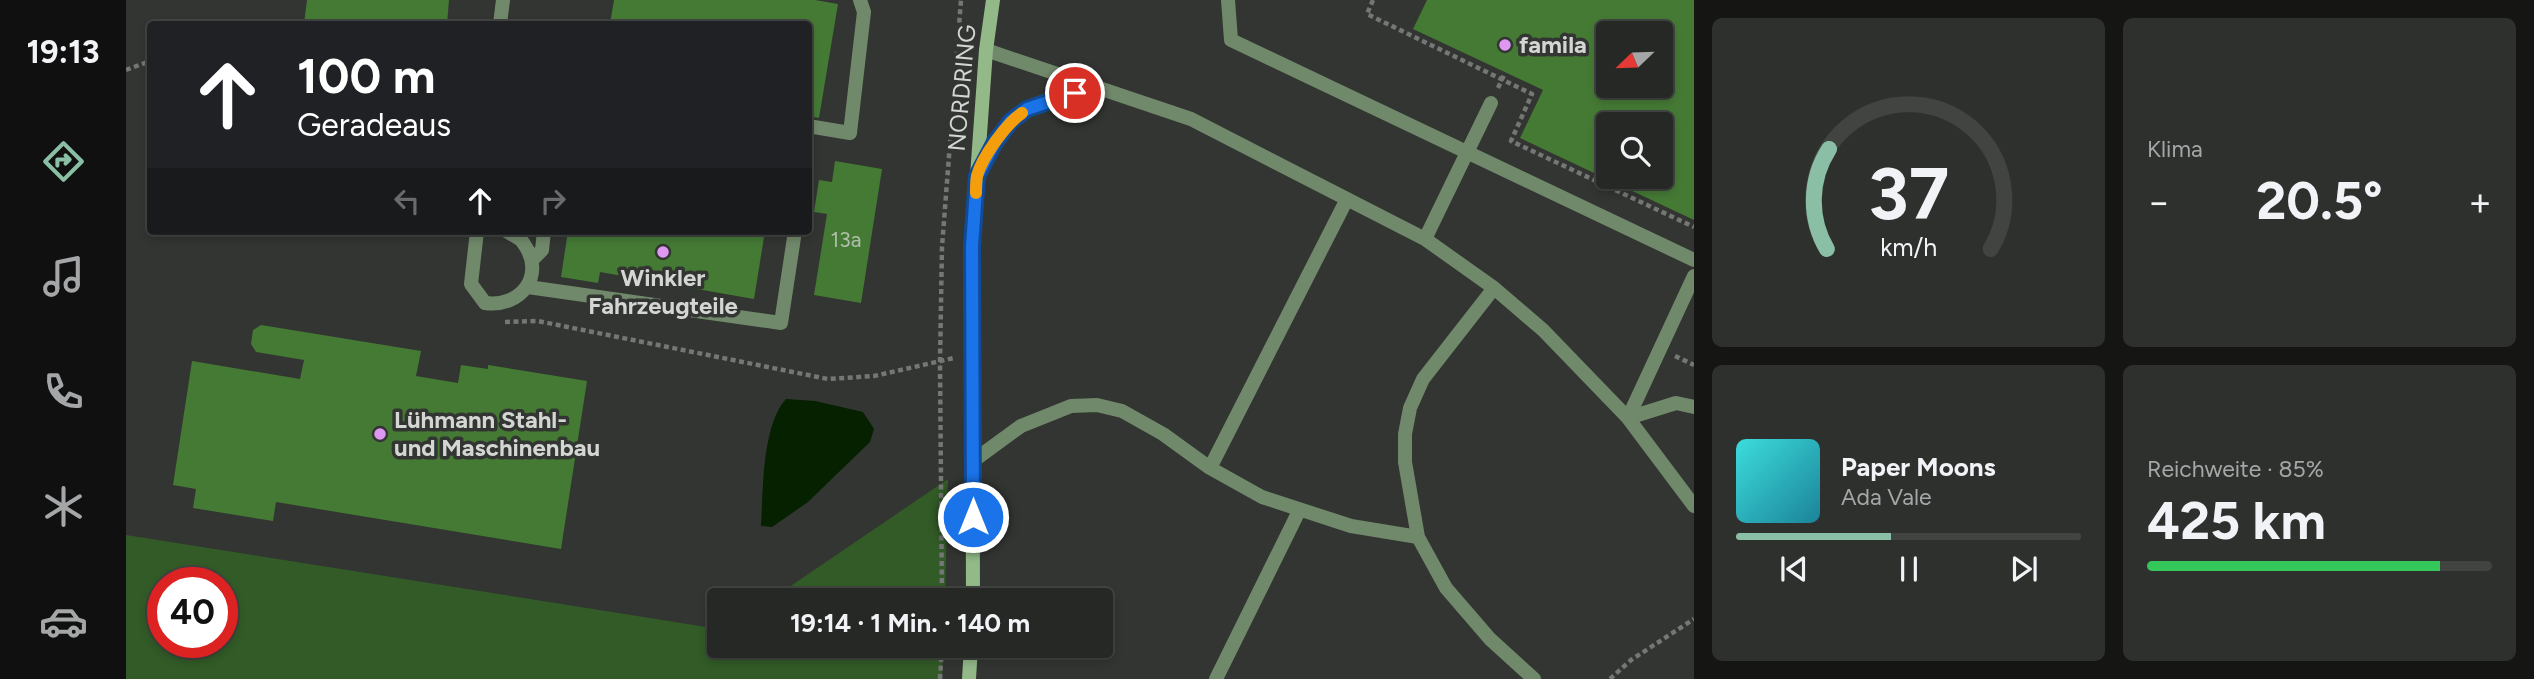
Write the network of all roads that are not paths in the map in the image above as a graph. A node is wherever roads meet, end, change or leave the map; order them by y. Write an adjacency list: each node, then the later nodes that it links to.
1 (503, 0): 5 (street)
2 (860, 0): 9 (street)
3 (993, 0): 6 (street, NORDRING)
4 (1228, 0): 10 (street)
5 (500, 21)
6 (986, 50): 7 (street); 11 (street, NORDRING)
7 (1103, 88): 11 (street); 12 (street)
8 (1491, 103): 10 (street)
9 (812, 127)
10 (1467, 152): 17 (street); 19 (street)
11 (977, 176): 25 (street, NORDRING)
12 (1347, 199): 17 (street); 26 (street)
13 (477, 235): 21 (street)
14 (512, 235): 18 (street)
15 (544, 235): 18 (street)
16 (794, 235): 21 (street)
17 (1425, 239): 22 (street)
18 (532, 260): 21 (street)
19 (1694, 260)
20 (1694, 276): 24 (street)
21 (528, 288)
22 (1494, 288): 24 (street); 29 (street)
23 (1694, 407): 24 (street)
24 (1628, 418): 27 (street)
25 (973, 461): 26 (street); 30 (street, NORDRING)
26 (1210, 468): 28 (street)
27 (1694, 506)
28 (1299, 511): 29 (street); 33 (street)
29 (1418, 537): 34 (street)
30 (973, 588)
31 (970, 658): 32 (street)
32 (969, 679)
33 (1216, 679)
34 (1534, 679)

